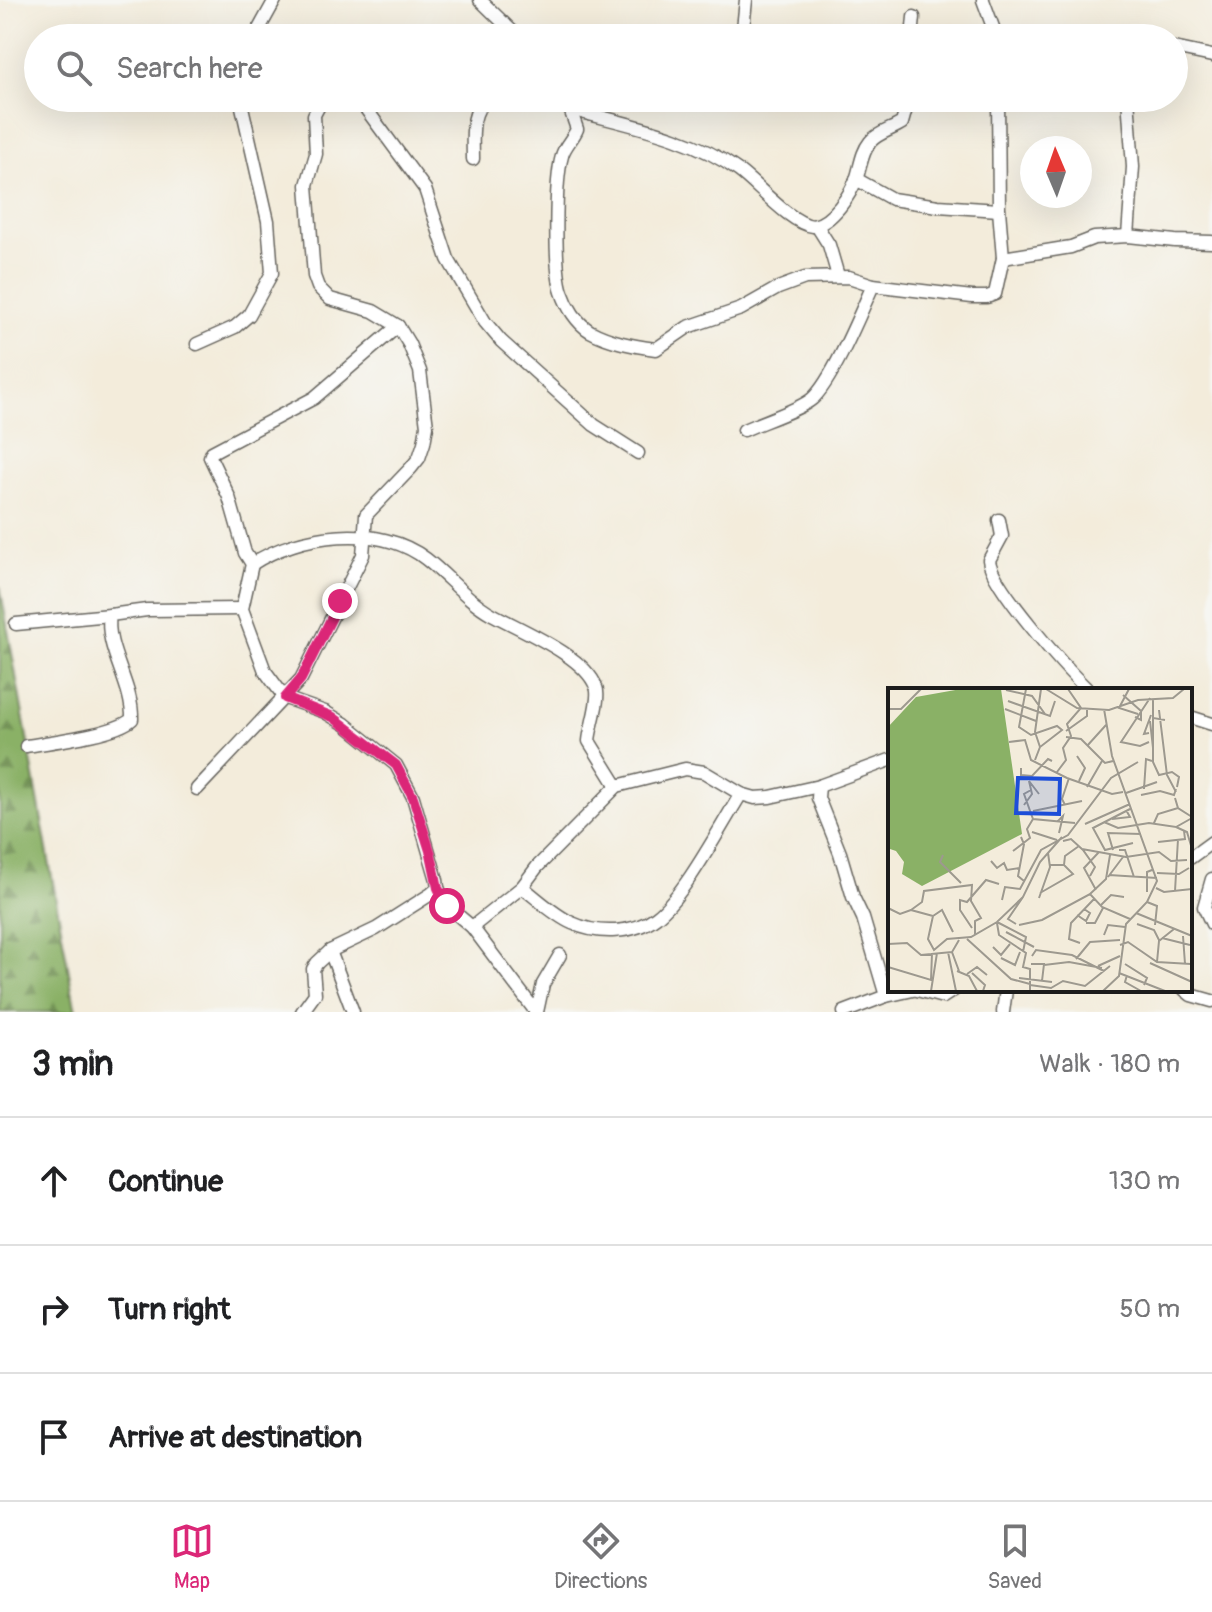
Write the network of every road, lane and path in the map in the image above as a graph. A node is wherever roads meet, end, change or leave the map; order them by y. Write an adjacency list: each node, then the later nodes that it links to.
1 (275, 0): 6 (street)
2 (480, 0): 7 (street)
3 (746, 0): 8 (street)
4 (983, 0): 10 (street)
5 (914, 17): 9 (street)
6 (262, 24)
7 (505, 24)
8 (743, 24)
9 (913, 24)
10 (991, 24)
11 (1188, 51): 12 (street)
12 (1212, 56)
13 (243, 112): 32 (street)
14 (316, 112): 31 (street)
15 (368, 112): 34 (street)
16 (476, 112): 22 (street)
17 (571, 112): 29 (street)
18 (581, 112): 25 (street)
19 (905, 112): 23 (street)
20 (998, 112): 24 (street)
21 (1129, 112): 26 (street)
22 (473, 159)
23 (856, 179): 24 (street); 25 (street)
24 (999, 210): 28 (street)
25 (817, 226): 29 (street)
26 (1128, 236): 27 (street); 28 (street)
27 (1212, 242)
28 (1003, 258): 30 (street)
29 (838, 276): 30 (street)
30 (873, 285): 33 (street)
31 (398, 326): 36 (street); 37 (street)
32 (197, 344)
33 (744, 430)
34 (638, 453)
35 (999, 520): 41 (street)
36 (366, 536): 37 (street); 42 (street); 47 (street)
37 (252, 564): 38 (street)
38 (242, 609): 39 (street); 42 (street)
39 (110, 615): 40 (street); 45 (street)
40 (16, 624)
41 (1086, 688)
42 (285, 698): 49 (street); 55 (street)
43 (1192, 718): 44 (street)
44 (1212, 724)
45 (26, 746)
46 (888, 761): 48 (street)
47 (617, 786): 50 (street); 54 (street)
48 (819, 786): 50 (street); 65 (street)
49 (197, 789)
50 (741, 794): 54 (street)
51 (1212, 842): 52 (street)
52 (1192, 857)
53 (1212, 879): 56 (street)
54 (522, 887): 57 (street)
55 (438, 888): 57 (street); 58 (street)
56 (1212, 924)
57 (472, 927): 69 (street)
58 (330, 951): 67 (street); 68 (street)
59 (560, 955): 69 (street)
60 (905, 992): 65 (street)
61 (923, 992): 62 (street)
62 (951, 992)
63 (1006, 992): 71 (street)
64 (1187, 992): 66 (street)
65 (886, 996): 70 (street)
66 (1212, 1001)
67 (302, 1012)
68 (353, 1012)
69 (536, 1012)
70 (844, 1012)
71 (1003, 1012)

